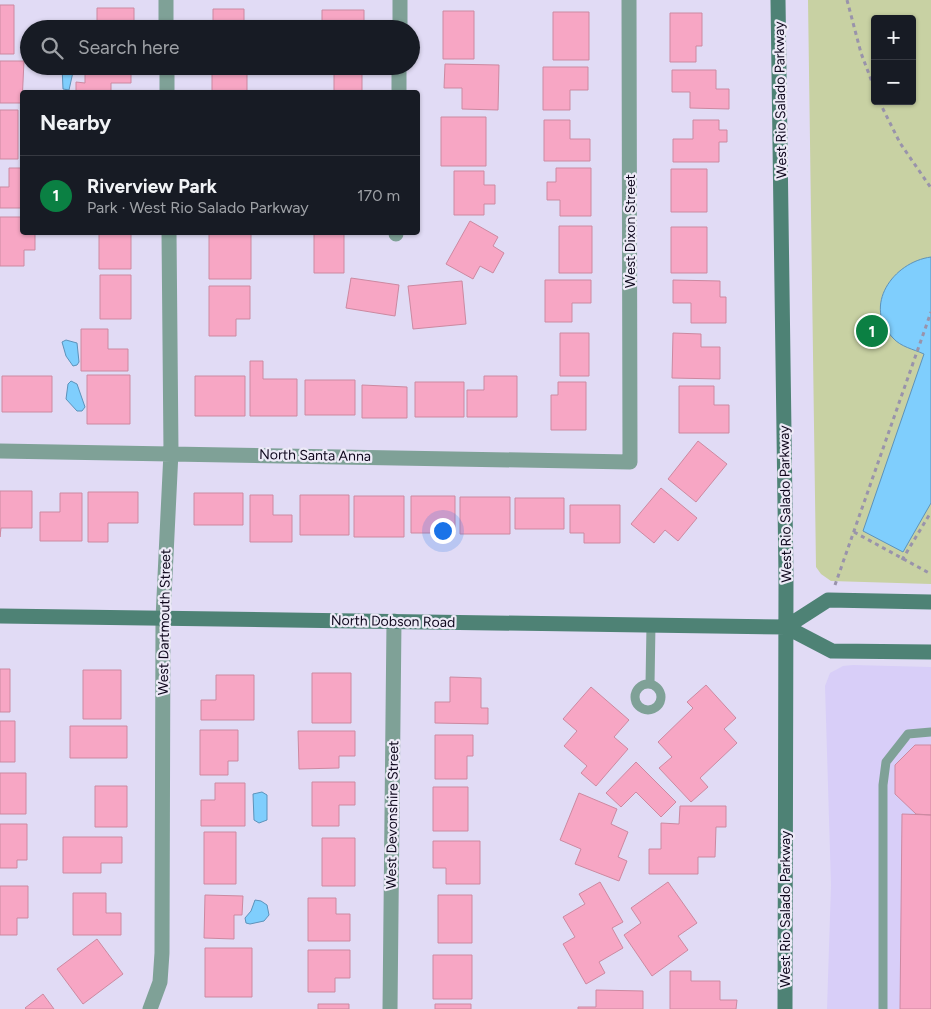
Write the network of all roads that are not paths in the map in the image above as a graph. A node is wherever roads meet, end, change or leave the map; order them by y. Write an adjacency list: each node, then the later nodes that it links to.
1 (166, 0): 5 (street)
2 (400, 0): 6 (street)
3 (629, 0): 14 (street, West Dixon Street)
4 (778, 0): 20 (main road, West Rio Salado Parkway)
5 (166, 20)
6 (400, 20)
7 (167, 75): 9 (street)
8 (399, 75): 10 (street)
9 (167, 90)
10 (399, 90)
11 (169, 235): 13 (street, West Dartmouth Street)
12 (0, 451): 13 (street, North Santa Anna)
13 (171, 452): 14 (street, North Santa Anna); 17 (street, West Dartmouth Street)
14 (630, 462)
15 (931, 602): 20 (main road)
16 (0, 616): 17 (main road, North Dobson Road)
17 (163, 618): 18 (main road, North Dobson Road); 24 (street, West Dartmouth Street)
18 (394, 621): 19 (main road, North Dobson Road); 25 (street, West Devonshire Street)
19 (651, 624): 20 (main road, North Dobson Road); 22 (lane)
20 (786, 627): 21 (main road, North Dobson Road); 26 (main road, West Rio Salado Parkway)
21 (931, 652)
22 (650, 684)
23 (931, 732): 27 (lane)
24 (150, 1009)
25 (390, 1009)
26 (785, 1009)
27 (883, 1009)

